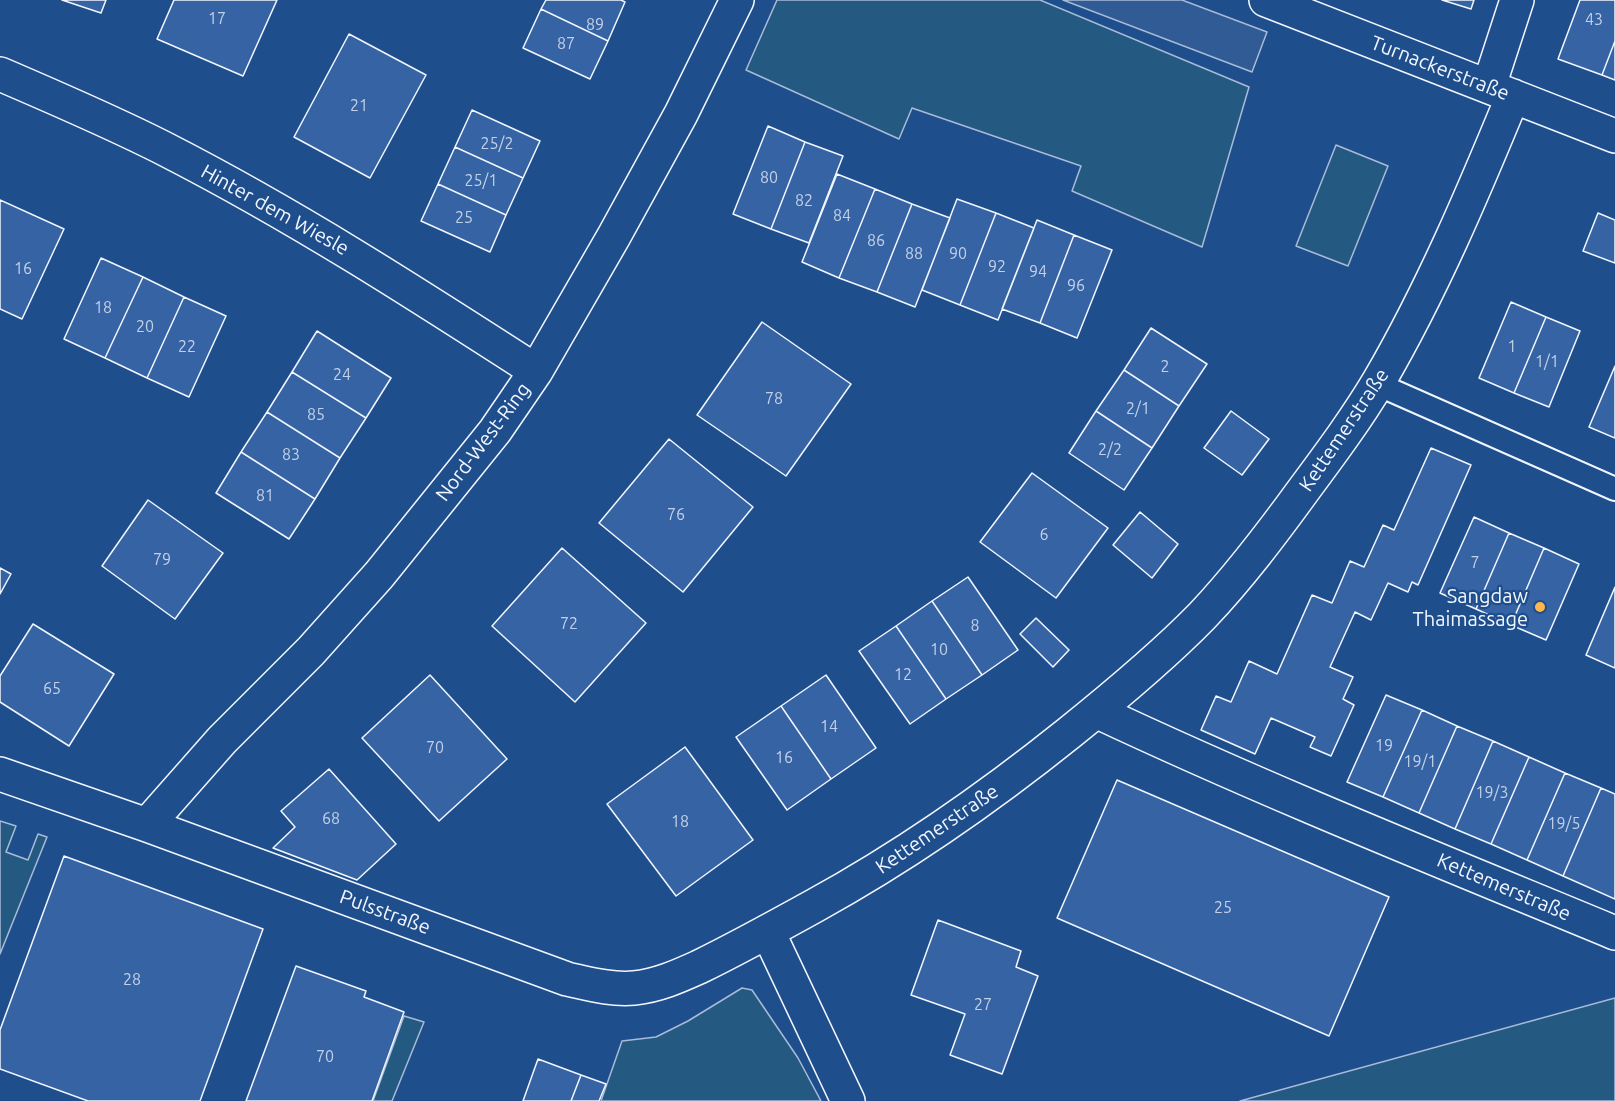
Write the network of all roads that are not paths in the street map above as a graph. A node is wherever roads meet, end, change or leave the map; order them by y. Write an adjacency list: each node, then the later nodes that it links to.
1 (736, 0): 7 (street, Nord-West-Ring)
2 (1266, 0): 5 (street, Turnackerstraße)
3 (1516, 0): 5 (street, Kettemerstraße)
4 (0, 74): 7 (street, Hinter dem Wiesle)
5 (1501, 91): 6 (street, Turnackerstraße); 8 (street, Kettemerstraße)
6 (1615, 136)
7 (536, 370): 12 (street, Nord-West-Ring)
8 (1377, 384): 9 (lane); 10 (street, Kettemerstraße)
9 (1615, 489)
10 (1096, 711): 13 (street, Kettemerstraße); 14 (street, Kettemerstraße)
11 (0, 774): 12 (street, Pulsstraße)
12 (147, 825): 13 (street, Pulsstraße)
13 (768, 932): 15 (street)
14 (1615, 933)
15 (848, 1101)

